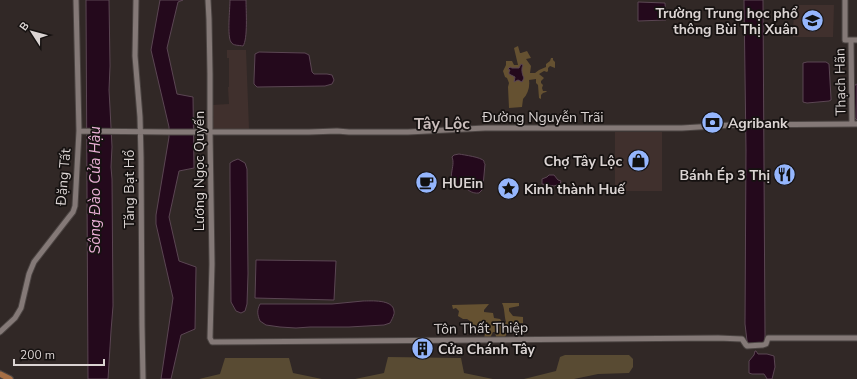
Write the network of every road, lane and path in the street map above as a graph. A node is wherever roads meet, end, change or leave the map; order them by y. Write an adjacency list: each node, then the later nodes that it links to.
1 (76, 0): 7 (street, Đặng Tất)
2 (136, 0): 8 (street, Tăng Bạt Hổ)
3 (208, 0): 9 (street, Lương Ngọc Quyến)
4 (845, 0): 5 (street, Thạch Hãn)
5 (851, 40): 6 (street, Thạch Hãn)
6 (855, 124): 9 (street, Đường Nguyễn Trãi)
7 (81, 131): 8 (street, Đường Nguyễn Trãi); 10 (street, Đặng Tất)
8 (141, 132): 9 (street, Đường Nguyễn Trãi); 15 (street, Tăng Bạt Hổ)
9 (210, 132): 12 (street, Lương Ngọc Quyến)
10 (0, 332)
11 (857, 338): 12 (street, Tôn Thất Thiệp)
12 (211, 341)
13 (0, 374): 14 (main road)
14 (10, 379)
15 (143, 379)

